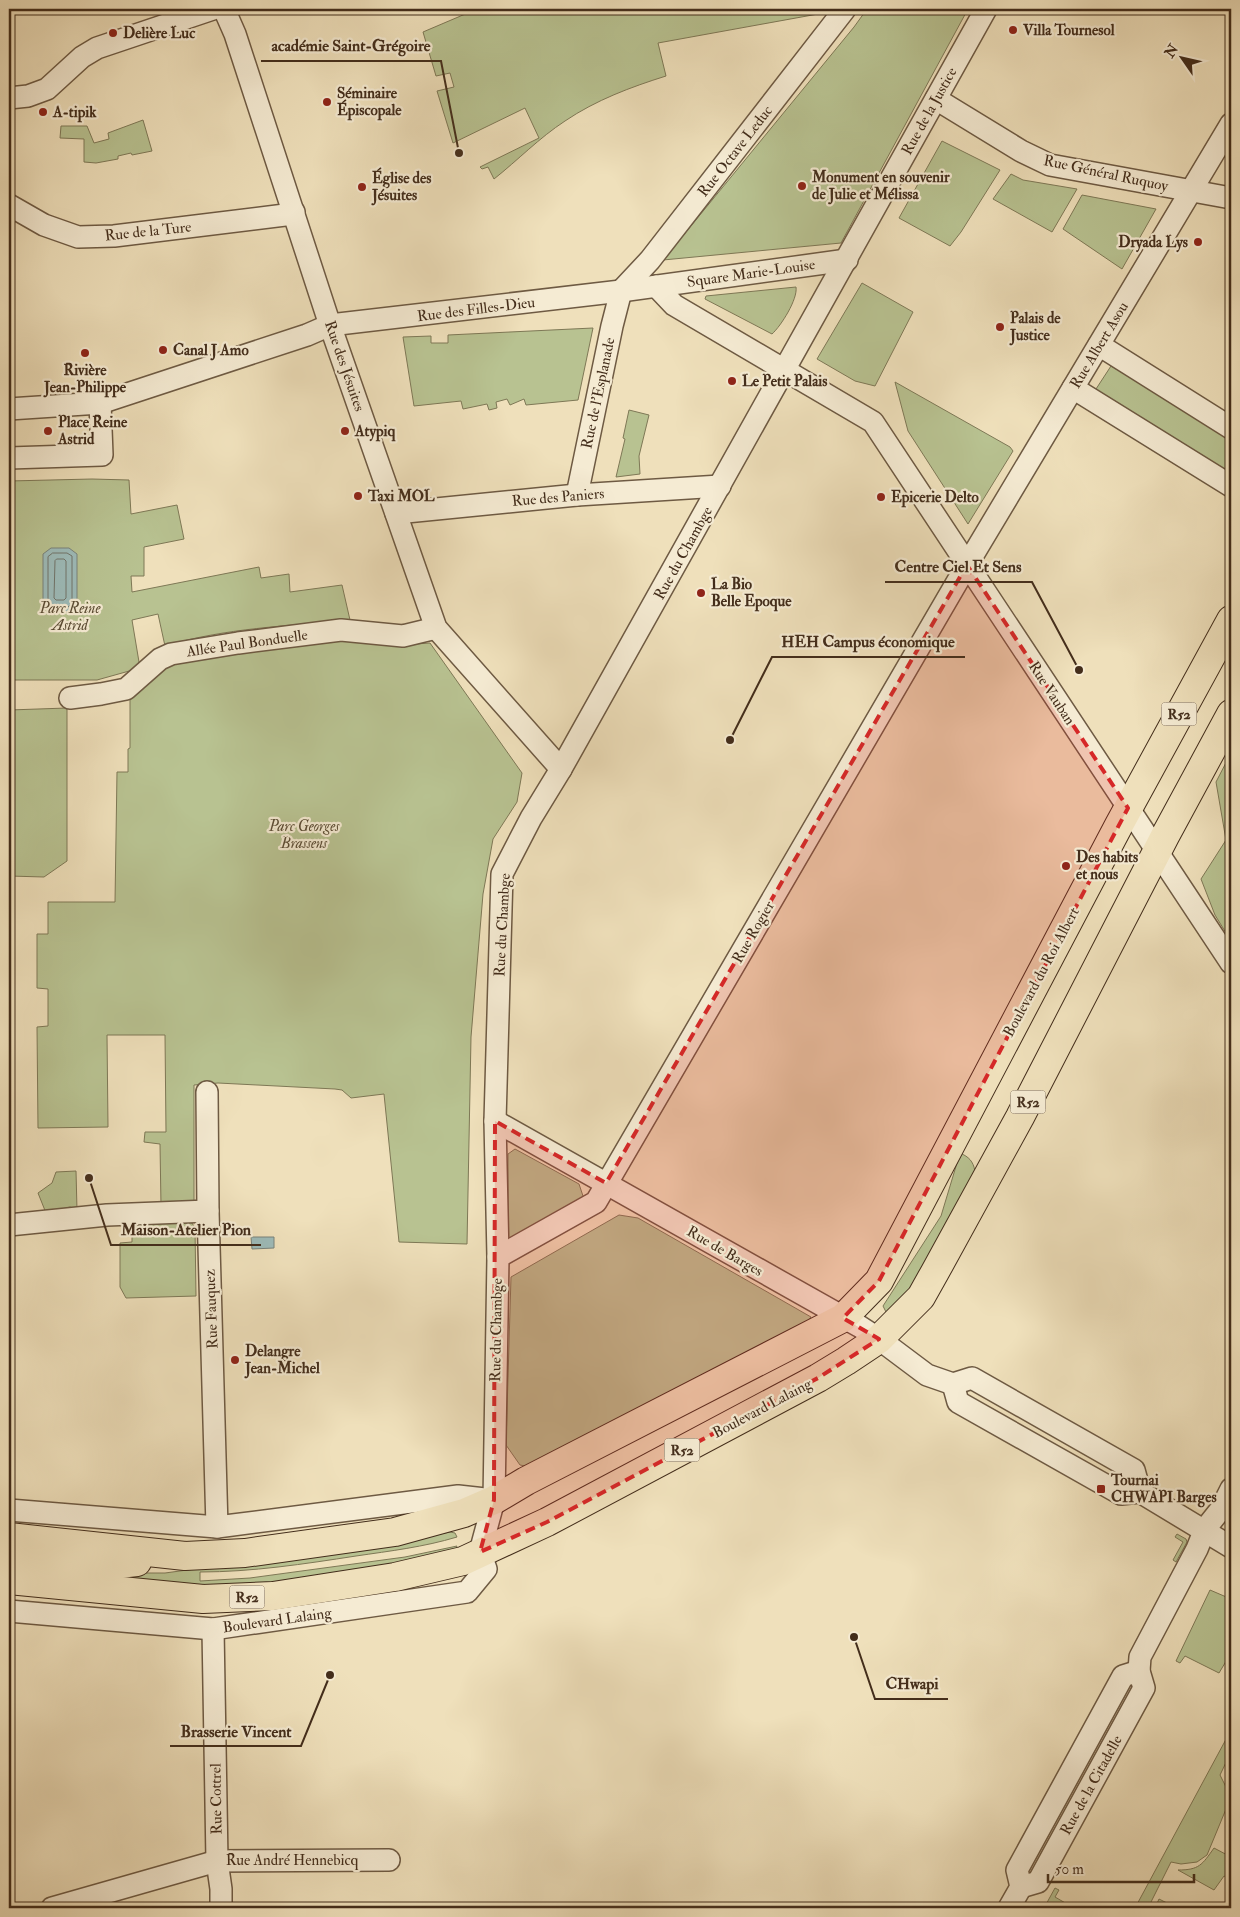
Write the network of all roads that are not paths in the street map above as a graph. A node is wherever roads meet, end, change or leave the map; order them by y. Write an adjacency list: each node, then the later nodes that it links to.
1 (213, 9): 5 (street)
2 (224, 9): 11 (street, Rue des Jésuites)
3 (845, 9): 14 (street, Rue Octave Leduc)
4 (986, 9): 6 (street, Rue de la Justice)
5 (9, 98)
6 (936, 99): 8 (street, Rue Général Ruquoy); 12 (street, Rue de la Justice)
7 (1231, 124): 8 (street, Rue Albert Asou)
8 (1191, 191): 9 (street, Rue Général Ruquoy); 16 (street, Rue Albert Asou)
9 (1231, 198)
10 (9, 205): 11 (street, Rue de la Ture)
11 (294, 212): 15 (street, Rue des Jésuites)
12 (847, 260): 13 (street, Square Marie-Louise); 17 (street, Rue de la Justice)
13 (656, 286): 14 (street, Square Marie-Louise); 17 (street)
14 (621, 291): 15 (street, Rue des Filles-Dieu); 25 (street, Rue de l'Esplanade)
15 (330, 325): 19 (street, Rue des Filles-Dieu); 26 (street, Rue des Jésuites)
16 (1099, 345): 18 (street, Rue Albert Asou); 21 (street)
17 (785, 370): 23 (street, Rue du Chambge); 27 (street, Rue Vauban)
18 (1073, 388): 24 (street); 27 (street, Rue Albert Asou)
19 (100, 403): 20 (street); 22 (street)
20 (9, 409)
21 (1231, 428)
22 (9, 458)
23 (720, 486): 25 (street, Rue des Paniers); 32 (street, Rue du Chambge)
24 (1231, 486)
25 (577, 495): 26 (street, Rue des Paniers)
26 (396, 513): 29 (street, Rue des Jésuites)
27 (968, 565): 33 (street, Rue Vauban); 38 (street, Rue Rogier)
28 (1231, 620): 33 (main road, Boulevard du Roi Albert / R52)
29 (436, 628): 30 (street, Allée Paul Bonduelle); 32 (street, Rue des Jésuites)
30 (70, 698)
31 (1231, 714): 34 (main road, R52)
32 (561, 770): 37 (street, Rue du Chambge)
33 (1128, 808): 34 (street, Rue Vauban); 42 (main road, Boulevard du Roi Albert / R52)
34 (1158, 852): 35 (street, Rue Vauban); 43 (main road, R52)
35 (1231, 963)
36 (208, 1092): 39 (street, Rue Fauquez)
37 (495, 1121): 38 (street, Rue de Barges); 41 (street, Rue du Chambge)
38 (606, 1183): 41 (street, Rue Rogier); 42 (street, Rue de Barges)
39 (208, 1211): 40 (street); 47 (street, Rue Fauquez)
40 (9, 1225)
41 (498, 1257): 45 (street, Rue du Chambge)
42 (843, 1318): 43 (street, Rue de Barges); 45 (main road, R52)
43 (879, 1339): 48 (street, Rue de Barges); 51 (main road, Boulevard Lalaing / R52)
44 (1231, 1489): 48 (street, Rue de la Citadelle)
45 (494, 1500): 47 (street); 51 (street, Rue du Chambge); 52 (main road, R52)
46 (9, 1510): 47 (street)
47 (217, 1527)
48 (1204, 1529): 50 (street, Rue de Barges); 61 (street, Rue de la Citadelle)
49 (9, 1537): 52 (main road, R52)
50 (1231, 1547)
51 (480, 1552): 54 (main road, Boulevard Lalaing / R52); 56 (street, Boulevard Lalaing)
52 (185, 1556): 53 (main road, R52)
53 (9, 1561)
54 (9, 1580)
55 (9, 1611): 56 (street, Boulevard Lalaing)
56 (214, 1628): 58 (street, Rue Cottrel)
57 (389, 1860): 58 (street, Rue André Hennebicq)
58 (217, 1861): 59 (street, Rue André Hennebicq); 60 (street, Rue Cottrel)
59 (52, 1908)
60 (221, 1908)
61 (1010, 1908)

